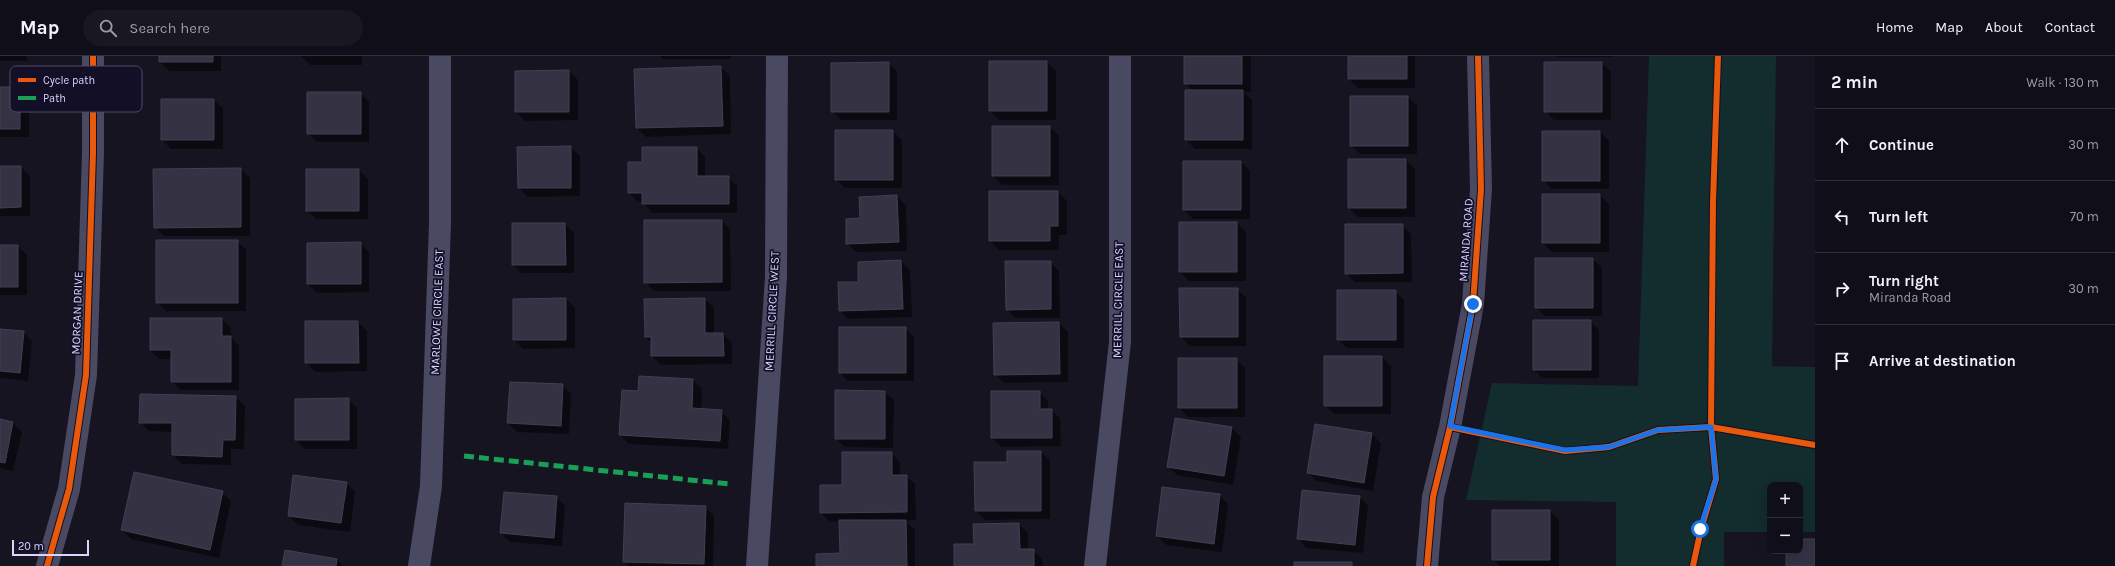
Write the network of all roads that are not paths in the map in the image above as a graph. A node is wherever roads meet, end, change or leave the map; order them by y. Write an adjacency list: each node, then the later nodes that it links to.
1 (440, 56): 7 (street, MARLOWE CIRCLE EAST)
2 (777, 56): 8 (street, MERRILL CIRCLE WEST)
3 (1120, 56): 9 (street, MERRILL CIRCLE EAST)
4 (1478, 56): 10 (street, MIRANDA ROAD)
5 (92, 112): 6 (street, MORGAN DRIVE)
6 (47, 566)
7 (419, 566)
8 (757, 566)
9 (1094, 566)
10 (1427, 566)

